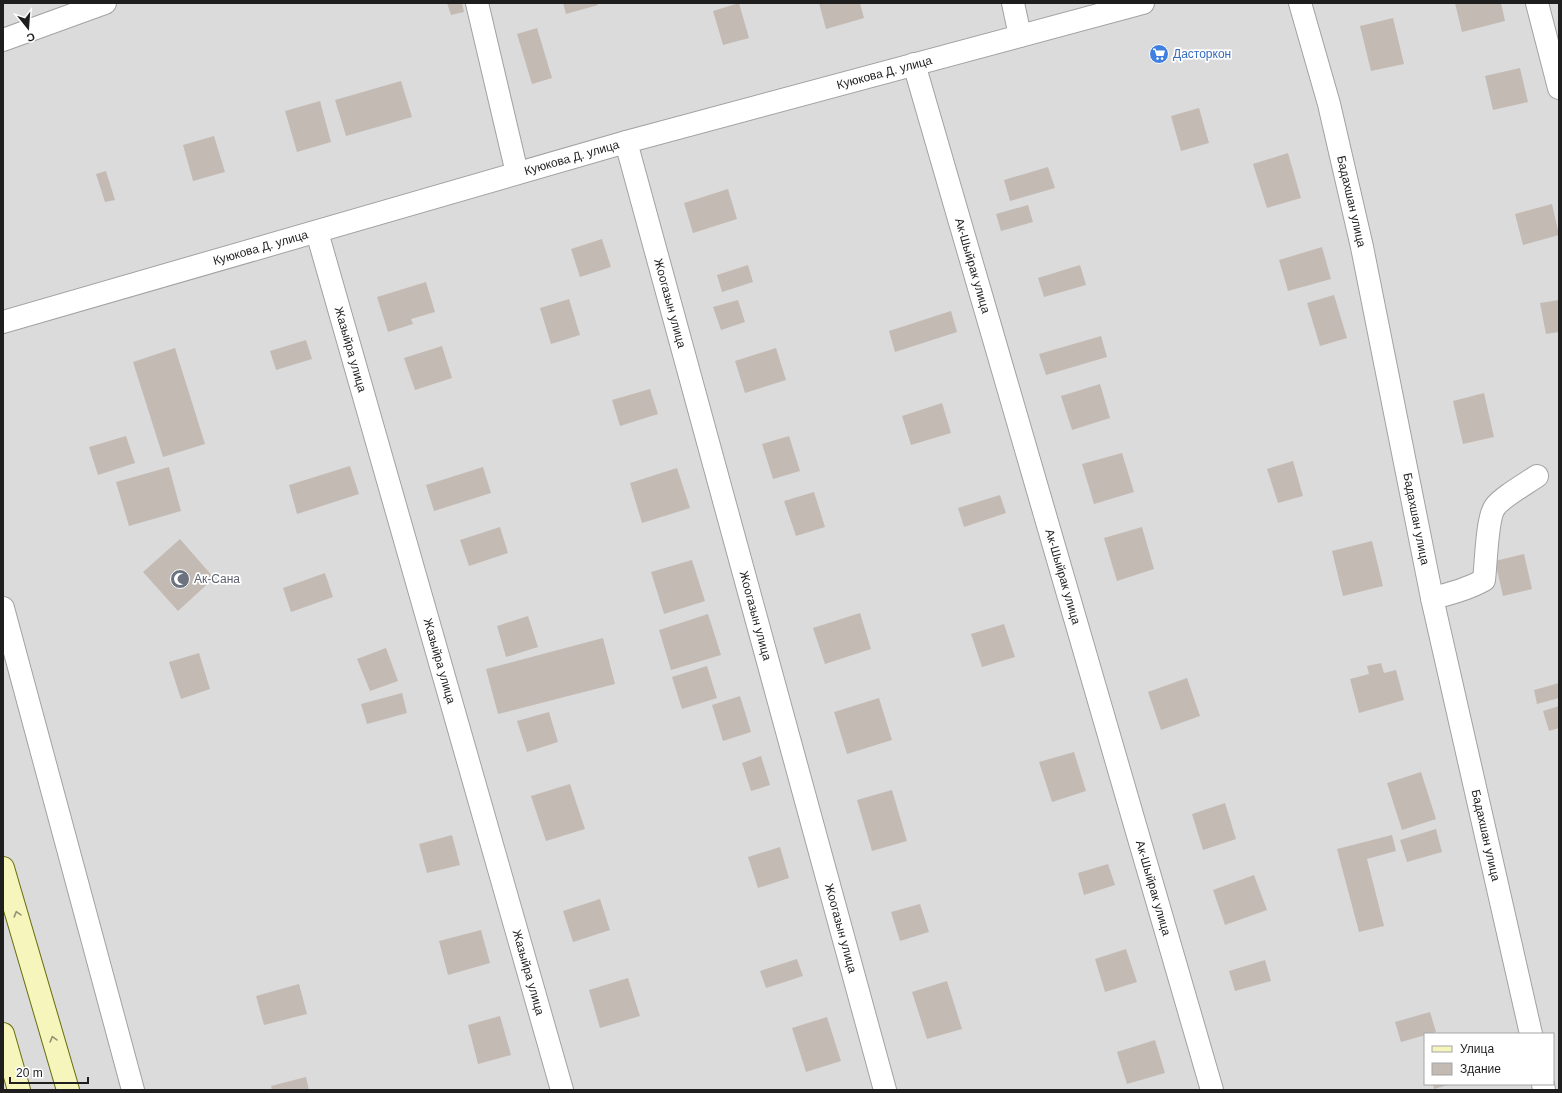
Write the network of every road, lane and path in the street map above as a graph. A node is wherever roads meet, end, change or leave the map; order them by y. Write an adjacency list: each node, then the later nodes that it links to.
1 (105, 3): 8 (street)
2 (477, 3): 12 (street)
3 (1012, 3): 7 (street)
4 (1143, 3): 7 (street, Куюкова Д. улица)
5 (1300, 3): 16 (street, Бадахшан улица)
6 (1537, 3): 10 (street)
7 (1020, 36): 9 (street, Куюкова Д. улица)
8 (3, 40)
9 (914, 64): 11 (street, Куюкова Д. улица); 26 (street, Ак-Шыйрак улица)
10 (1559, 88)
11 (626, 142): 12 (street, Куюкова Д. улица); 25 (street, Жоогазын улица)
12 (517, 173): 13 (street, Куюкова Д. улица)
13 (317, 232): 14 (street, Куюкова Д. улица); 24 (street, Жазыйра улица)
14 (3, 322)
15 (1537, 476): 16 (street)
16 (1441, 596): 19 (street, Бадахшан улица)
17 (3, 608): 23 (street)
18 (3, 868): 22 (main road, one-way to 18)
19 (1532, 1033)
20 (3, 1034): 21 (main road)
21 (19, 1090)
22 (68, 1090)
23 (133, 1090)
24 (562, 1090)
25 (885, 1090)
26 (1212, 1090)

